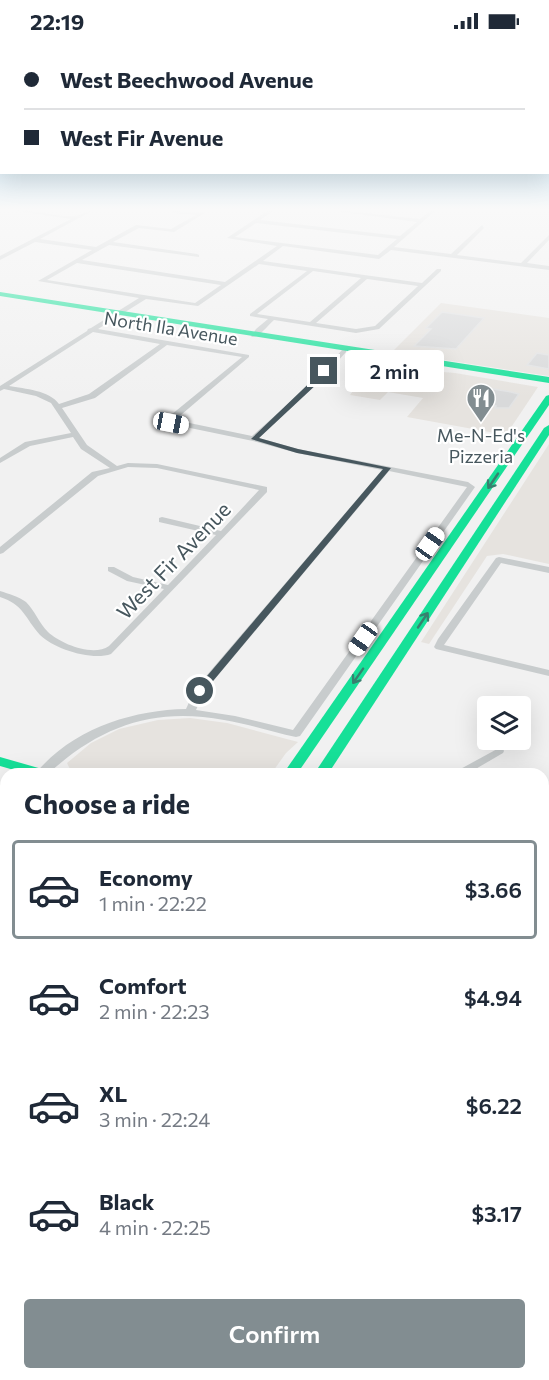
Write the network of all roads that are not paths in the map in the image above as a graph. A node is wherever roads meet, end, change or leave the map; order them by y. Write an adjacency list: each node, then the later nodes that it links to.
1 (54, 273): 11 (street)
2 (157, 273): 8 (street)
3 (241, 273): 8 (street)
4 (306, 273): 13 (street)
5 (338, 273): 7 (street)
6 (435, 273): 9 (street)
7 (366, 277): 9 (street); 14 (street)
8 (226, 284): 11 (street)
9 (423, 285): 14 (street)
10 (0, 294): 12 (main road)
11 (142, 297): 12 (street)
12 (118, 312): 15 (street); 16 (main road)
13 (276, 319): 14 (street); 16 (street)
14 (311, 324)
15 (90, 330): 17 (street, North Ila Avenue); 22 (street)
16 (256, 335): 18 (main road); 19 (main road)
17 (165, 343): 24 (street); 27 (street, North Ila Avenue)
18 (344, 351): 19 (main road); 21 (main road); 27 (street)
19 (395, 355): 20 (main road)
20 (549, 380)
21 (549, 385)
22 (1, 388): 24 (street)
23 (549, 398): 44 (main road, one-way to 44)
24 (58, 407): 26 (street)
25 (549, 428): 45 (main road, one-way to 25)
26 (75, 434): 28 (street); 29 (street)
27 (254, 439): 30 (street)
28 (0, 461)
29 (114, 467): 32 (street, West Fir Avenue); 33 (street)
30 (388, 468): 39 (street); 39 (street)
31 (162, 520): 32 (street)
32 (223, 534): 36 (street, West Fir Avenue)
33 (0, 551)
34 (111, 569): 36 (street)
35 (549, 570): 38 (street)
36 (170, 588): 37 (street, West Fir Avenue)
37 (0, 594)
38 (549, 674)
39 (190, 712): 43 (street)
40 (499, 751): 46 (street)
41 (0, 761): 42 (main road)
42 (23, 768)
43 (49, 768)
44 (294, 768)
45 (325, 768)
46 (469, 768)

